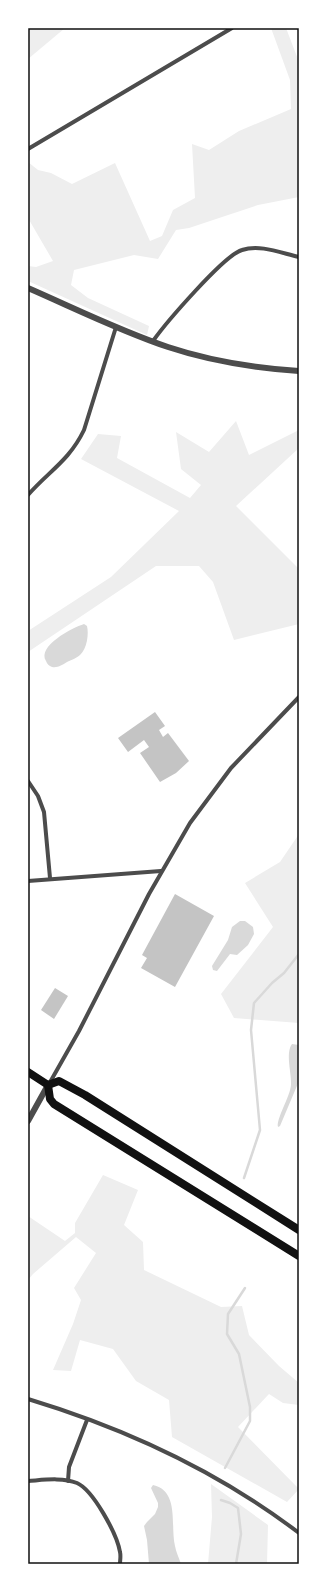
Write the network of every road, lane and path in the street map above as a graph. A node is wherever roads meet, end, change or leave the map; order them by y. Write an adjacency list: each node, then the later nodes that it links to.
1 (232, 28): 2 (street)
2 (28, 149)
3 (299, 257): 6 (street)
4 (28, 288): 5 (street)
5 (116, 327): 6 (street); 8 (street)
6 (153, 341): 7 (street)
7 (299, 371)
8 (28, 495)
9 (299, 698): 11 (street)
10 (28, 781): 12 (street)
11 (161, 871): 12 (street); 15 (street)
12 (50, 878): 13 (street)
13 (28, 881)
14 (28, 1072): 15 (main road)
15 (48, 1085): 16 (street); 17 (main road); 18 (main road)
16 (28, 1121)
17 (299, 1230)
18 (299, 1256)
19 (28, 1400): 20 (street)
20 (87, 1420): 22 (street); 23 (street)
21 (28, 1481): 22 (street)
22 (68, 1481): 24 (street)
23 (299, 1534)
24 (120, 1564)

